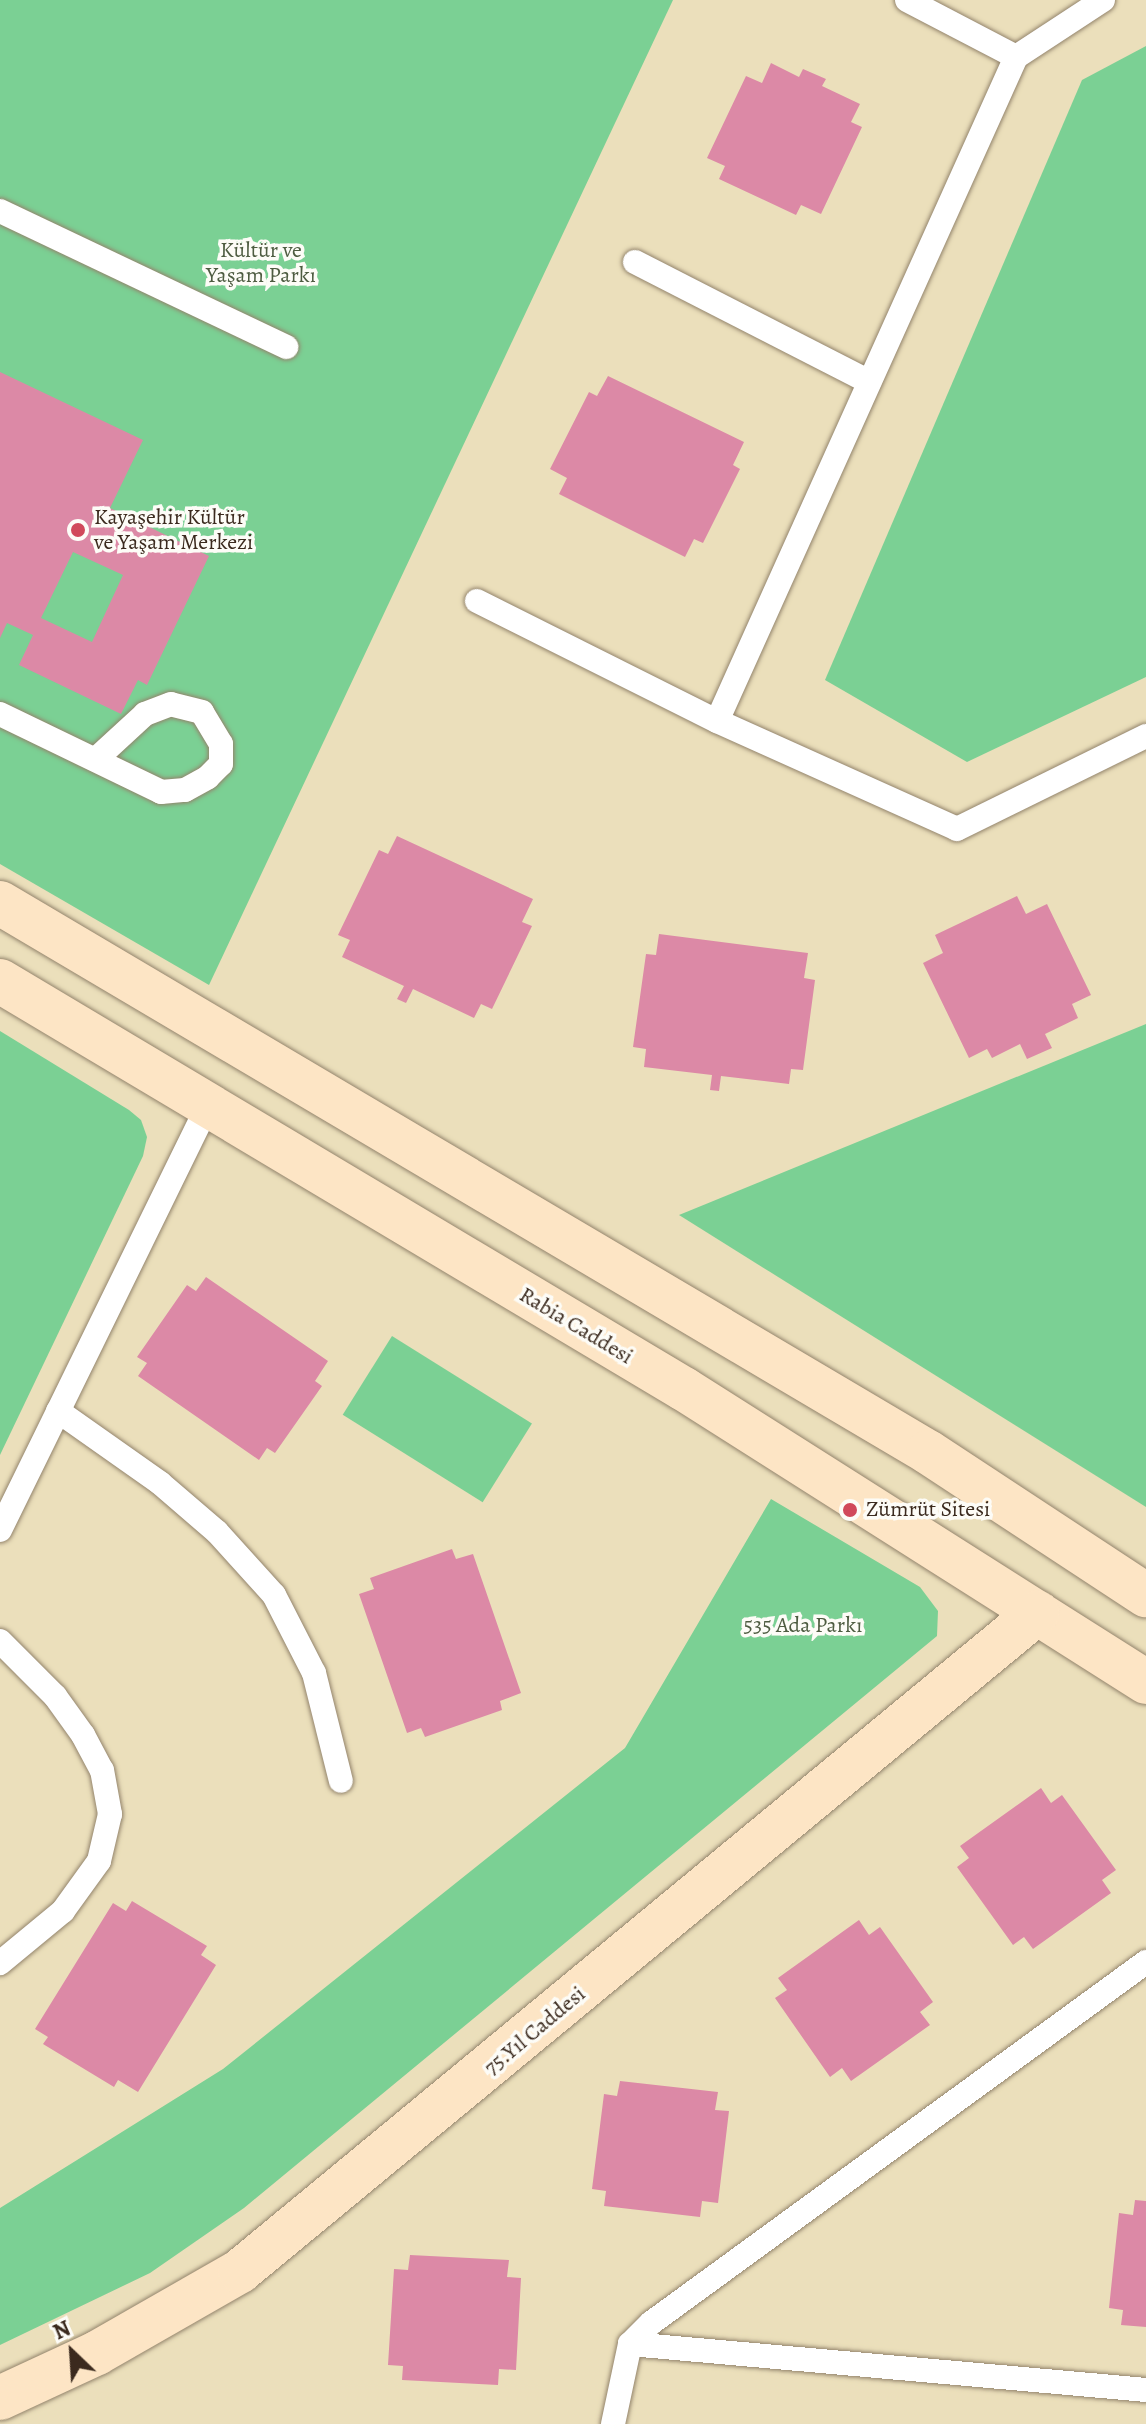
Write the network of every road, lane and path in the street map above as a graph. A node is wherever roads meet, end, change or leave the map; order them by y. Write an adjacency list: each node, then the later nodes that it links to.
1 (907, 0): 3 (lane)
2 (1103, 0): 3 (lane)
3 (1016, 57): 7 (lane)
4 (0, 211): 6 (lane)
5 (635, 262): 7 (lane)
6 (286, 347)
7 (869, 382): 10 (lane)
8 (477, 601): 10 (lane)
9 (0, 714): 12 (lane)
10 (717, 721): 11 (lane)
11 (1146, 736)
12 (96, 759): 12 (lane)
13 (0, 903): 18 (street)
14 (0, 981): 15 (street, Rabia Caddesi)
15 (208, 1105): 16 (lane); 19 (street, Rabia Caddesi)
16 (58, 1411): 17 (lane); 22 (lane)
17 (0, 1530)
18 (1146, 1595)
19 (1037, 1613): 21 (street, Rabia Caddesi); 27 (street, 75.Yıl Caddesi)
20 (0, 1641): 24 (lane)
21 (1146, 1682)
22 (341, 1781)
23 (1146, 1962): 25 (lane)
24 (0, 1963)
25 (630, 2344): 26 (lane); 28 (lane)
26 (1146, 2390)
27 (0, 2398)
28 (613, 2424)

